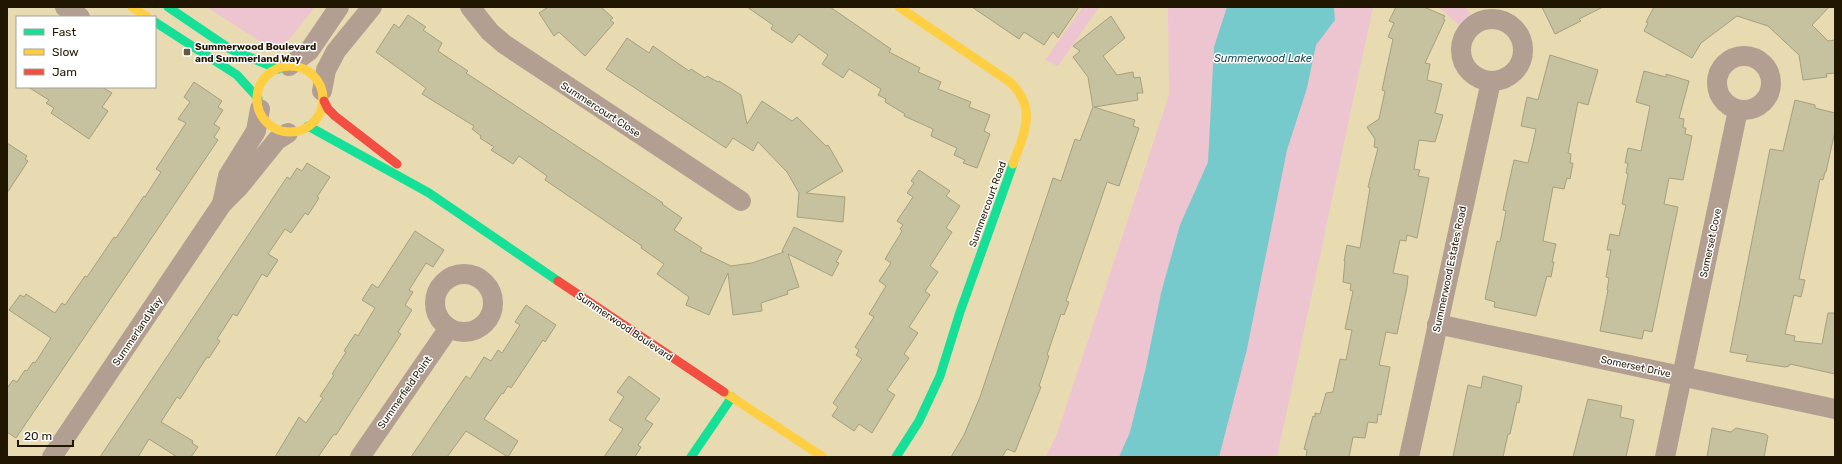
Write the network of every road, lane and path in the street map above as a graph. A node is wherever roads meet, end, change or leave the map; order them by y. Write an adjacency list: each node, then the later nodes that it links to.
1 (65, 7): 7 (street)
2 (168, 7): 9 (street)
3 (339, 7): 9 (street)
4 (372, 7): 11 (street)
5 (470, 7): 17 (street, Summercourt Close)
6 (899, 7): 28 (street, Summercourt Road)
7 (78, 16)
8 (156, 24): 12 (street)
9 (284, 68): 11 (street); 12 (street)
10 (1491, 81): 19 (street, Summerwood Estates Road)
11 (323, 96): 14 (street); 16 (street, Summerwood Boulevard)
12 (259, 103): 15 (street); 18 (street, Summerland Way)
13 (1738, 110): 21 (street, Somerset Cove)
14 (308, 126): 15 (street); 16 (street, Summerwood Boulevard)
15 (288, 132): 18 (street, Summerland Way)
16 (429, 192): 22 (street, Summerwood Boulevard)
17 (741, 201)
18 (222, 204): 24 (street, Summerland Way)
19 (1437, 324): 21 (street, Somerset Drive); 29 (street, Summerwood Estates Road)
20 (449, 328): 25 (street, Summerfield Point)
21 (1681, 376): 23 (street, Somerset Drive); 30 (street, Somerset Cove)
22 (732, 397): 26 (street); 27 (street, Summerwood Boulevard)
23 (1835, 409)
24 (52, 457)
25 (360, 457)
26 (691, 457)
27 (823, 457)
28 (896, 457)
29 (1409, 457)
30 (1665, 457)

